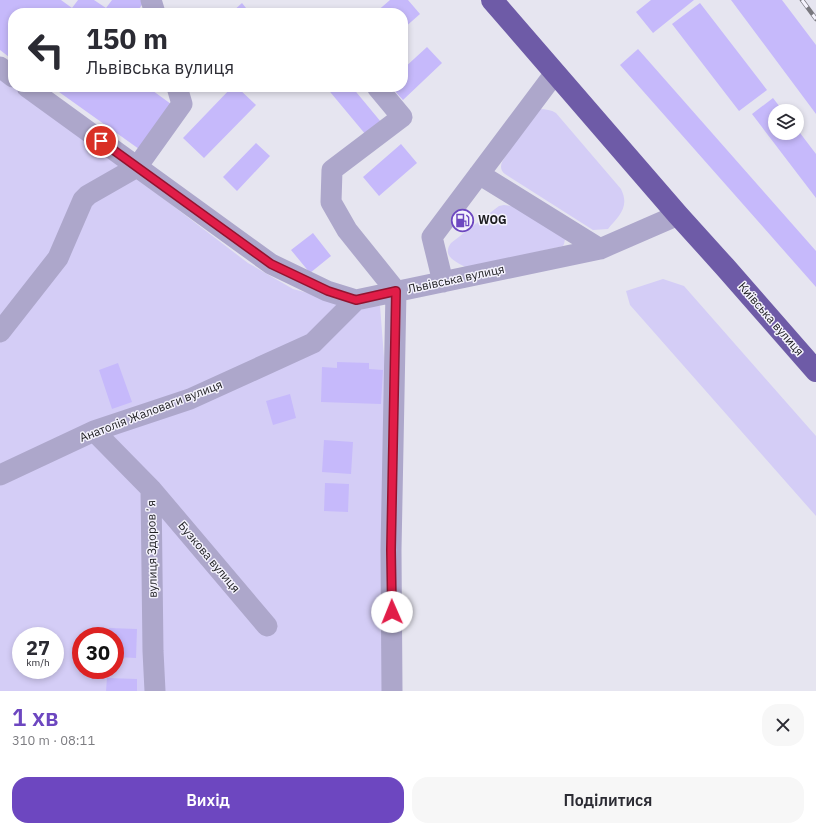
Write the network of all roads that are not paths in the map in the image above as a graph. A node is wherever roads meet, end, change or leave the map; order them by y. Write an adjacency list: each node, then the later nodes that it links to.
1 (492, 0): 4 (highway)
2 (0, 67): 3 (street)
3 (8, 73)
4 (555, 73): 9 (street); 10 (highway)
5 (34, 92): 8 (street)
6 (178, 92): 8 (street)
7 (381, 92): 13 (street)
8 (137, 167): 14 (street); 15 (street)
9 (479, 174): 11 (street); 12 (street)
10 (678, 215): 11 (street, Львівська вулиця); 16 (highway, Київська вулиця)
11 (600, 249): 12 (street, Львівська вулиця)
12 (443, 282): 13 (street, Львівська вулиця)
13 (396, 291): 14 (street, Львівська вулиця); 22 (street)
14 (356, 300): 17 (street, Анатолія Жаловаги вулиця)
15 (0, 332)
16 (816, 371)
17 (94, 431): 18 (street, Анатолія Жаловаги вулиця); 19 (street, вулиця Здоровʼя)
18 (0, 475)
19 (151, 489): 20 (street, Бузкова вулиця); 21 (street, вулиця Здоровʼя)
20 (267, 626)
21 (155, 691)
22 (392, 691)

